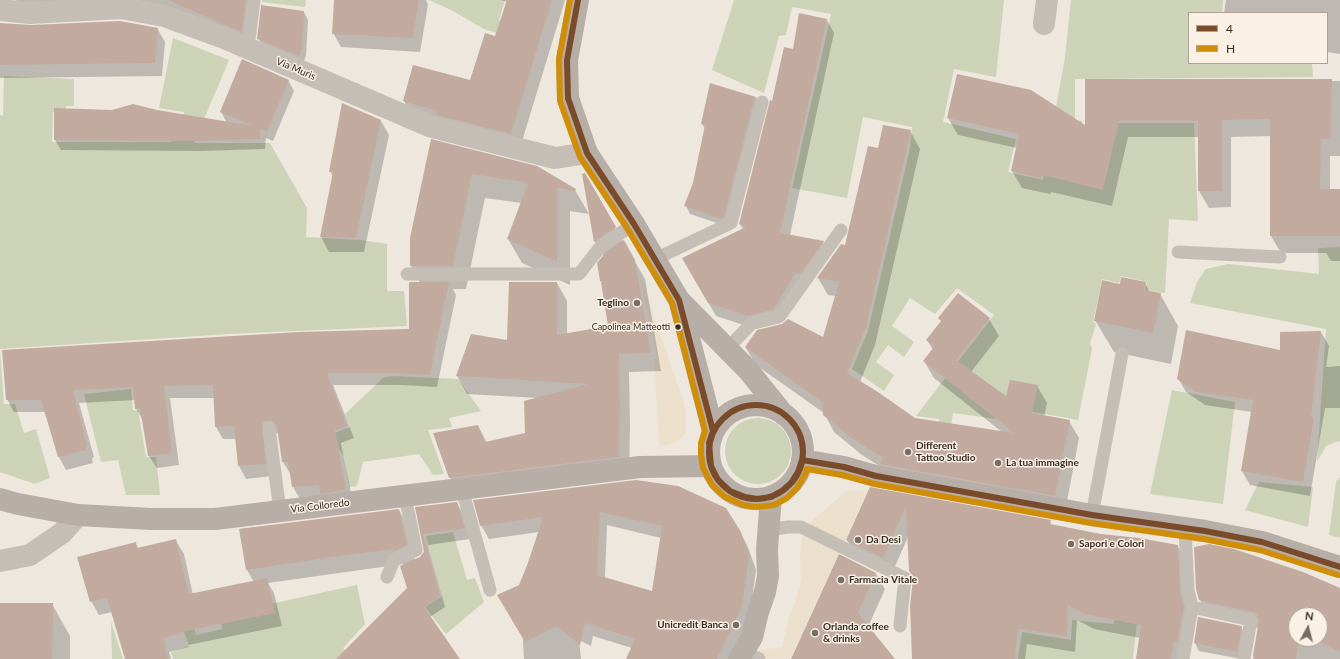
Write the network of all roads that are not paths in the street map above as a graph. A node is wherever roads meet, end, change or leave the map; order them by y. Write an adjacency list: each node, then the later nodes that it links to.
1 (254, 0): 7 (lane)
2 (578, 0): 9 (main road)
3 (1047, 0): 6 (street)
4 (117, 4): 5 (street, Via Muris); 7 (street, Via Muris)
5 (0, 10)
6 (1044, 24)
7 (248, 48): 9 (street, Via Muris)
8 (762, 102): 14 (lane)
9 (587, 153): 10 (main road)
10 (634, 224): 14 (main road); 15 (lane)
11 (841, 230): 17 (lane)
12 (1178, 252): 13 (lane)
13 (1280, 257)
14 (655, 259): 16 (main road)
15 (407, 274)
16 (679, 300): 17 (main road); 21 (main road)
17 (727, 349): 19 (main road)
18 (1122, 354): 30 (lane)
19 (784, 414): 21 (main road); 22 (main road)
20 (269, 428): 28 (lane)
21 (713, 431): 23 (main road)
22 (802, 460): 26 (main road); 30 (main road)
23 (711, 466): 24 (main road, Via Colloredo); 26 (main road)
24 (462, 489): 25 (main road, Via Colloredo); 36 (lane)
25 (405, 496): 28 (main road, Via Colloredo); 35 (lane)
26 (771, 497): 32 (main road)
27 (0, 499): 29 (main road, Via Colloredo)
28 (280, 511): 29 (main road, Via Colloredo)
29 (78, 514): 33 (street)
30 (1092, 515): 31 (main road)
31 (1185, 529): 34 (main road); 37 (lane)
32 (769, 530): 38 (lane); 39 (main road)
33 (0, 561)
34 (1340, 568)
35 (387, 578)
36 (490, 590)
37 (1192, 608): 40 (lane); 41 (lane)
38 (900, 626)
39 (747, 656)
40 (1183, 659)
41 (1244, 659)

